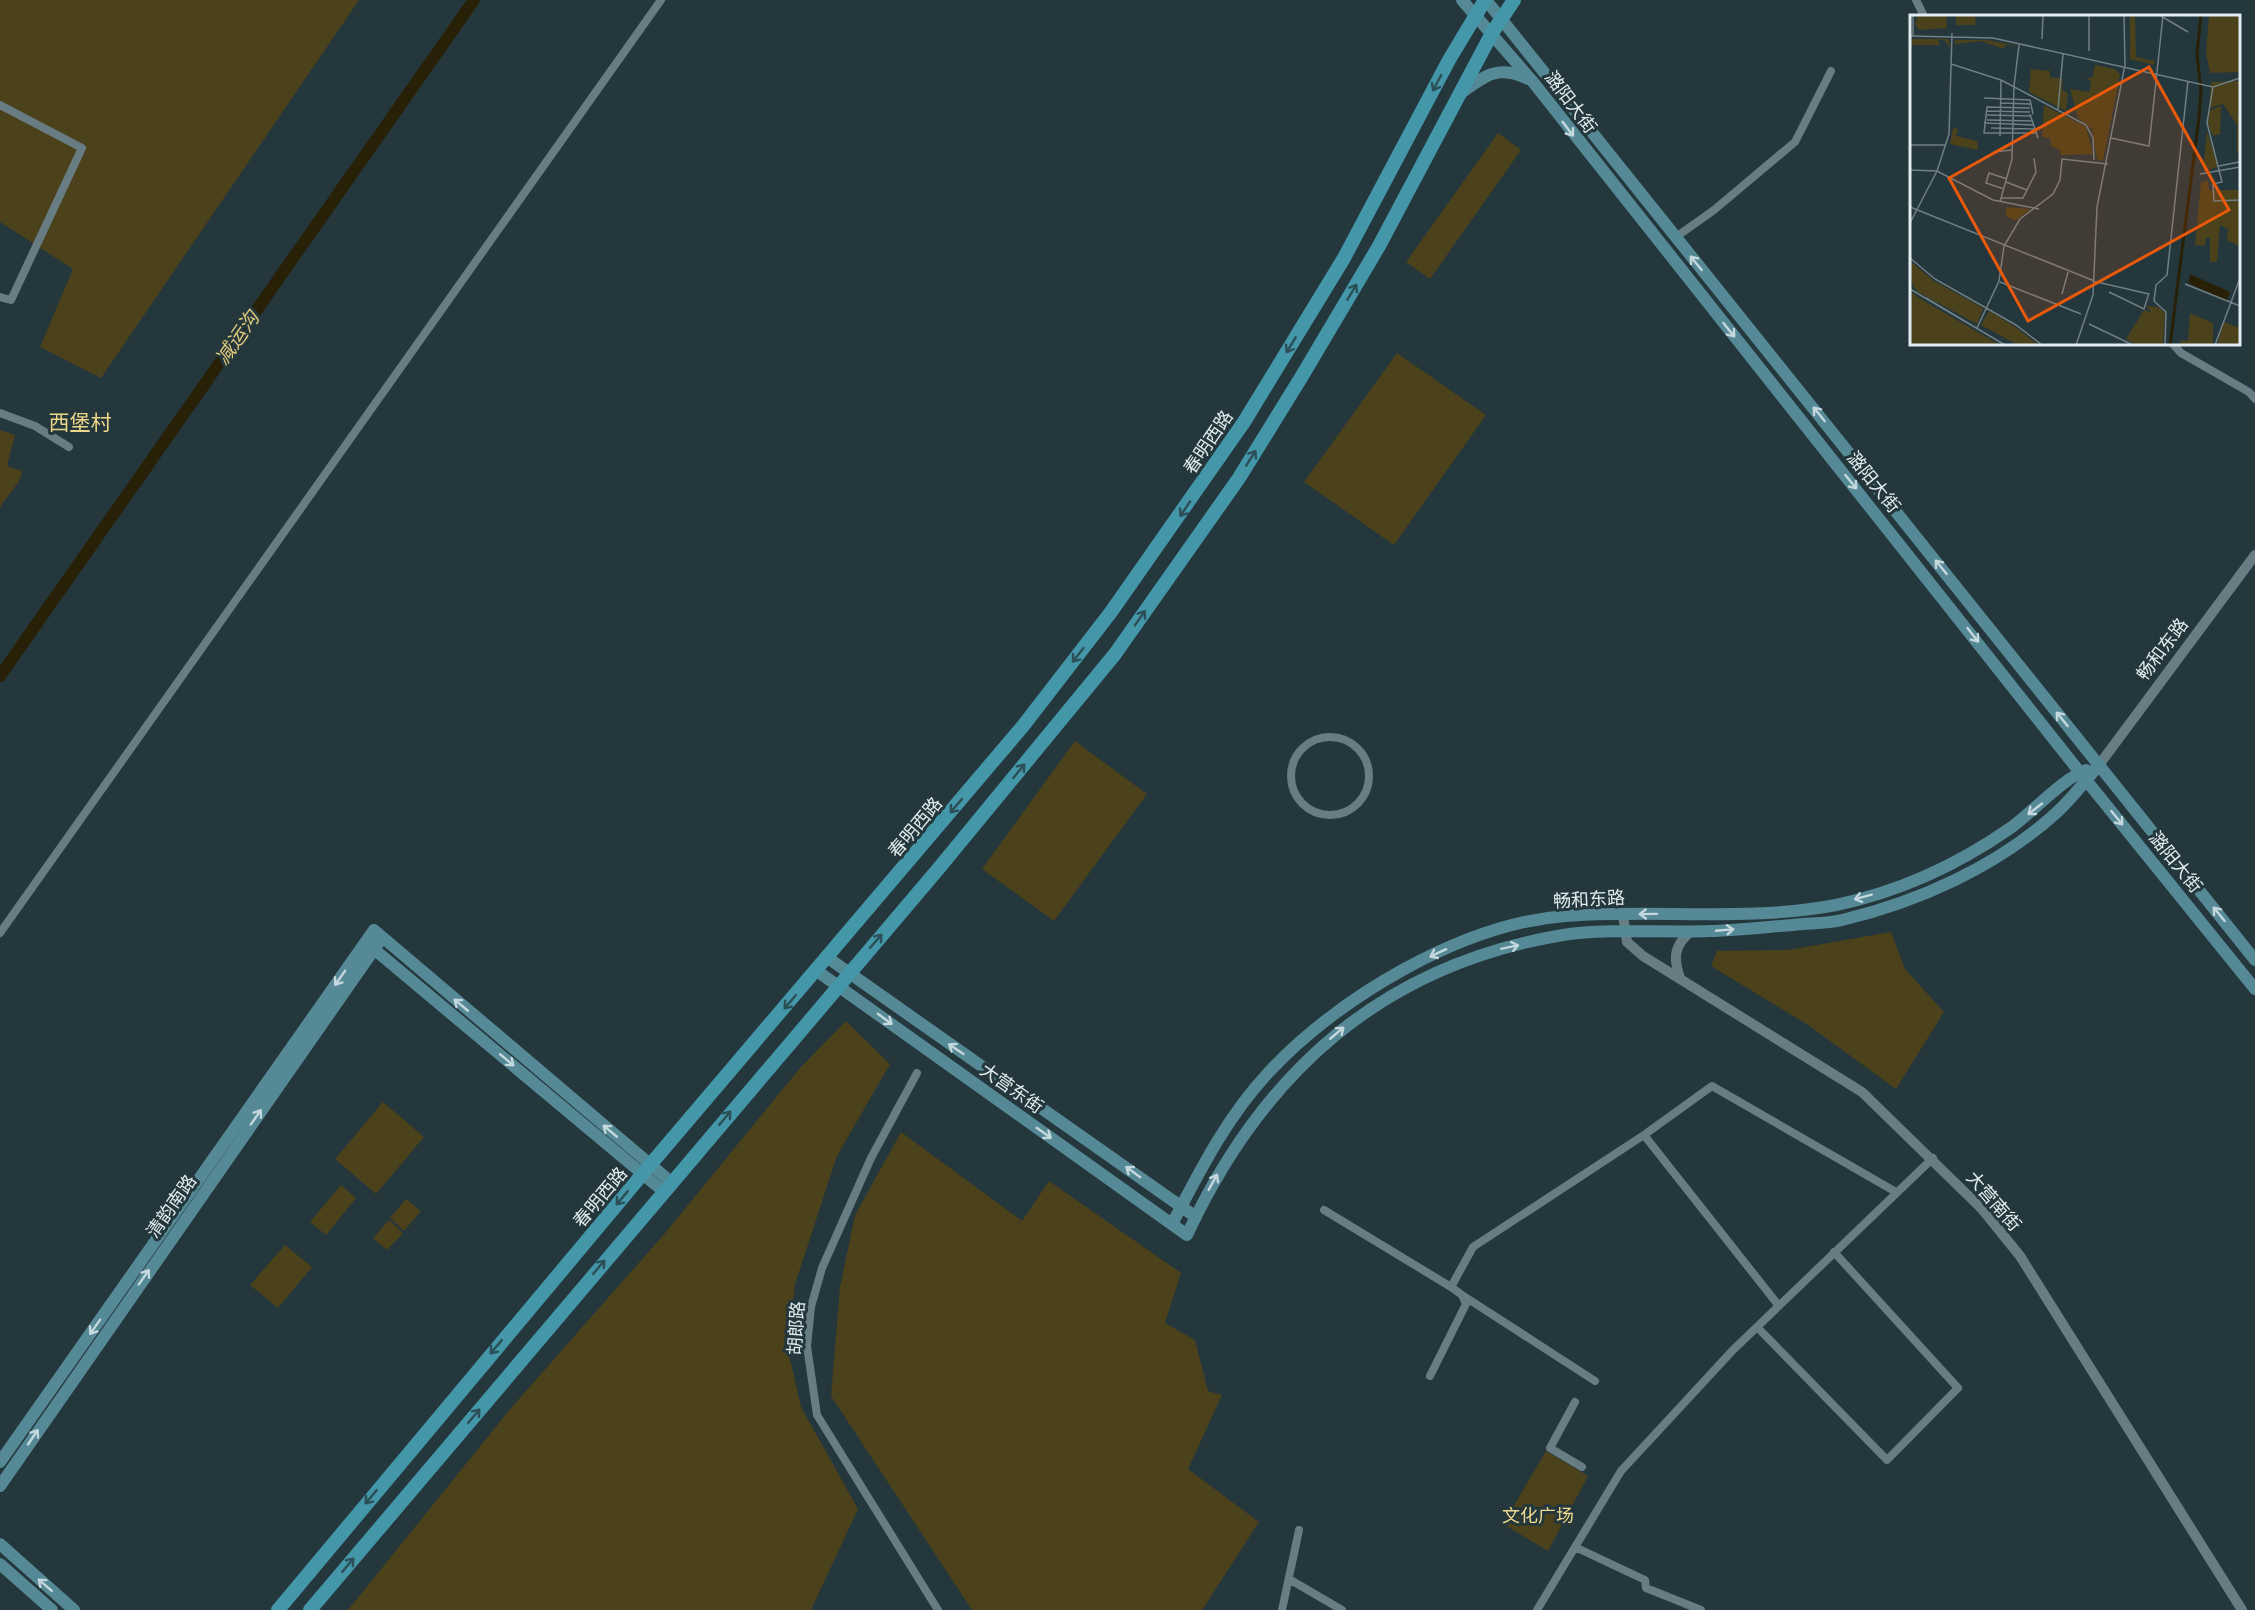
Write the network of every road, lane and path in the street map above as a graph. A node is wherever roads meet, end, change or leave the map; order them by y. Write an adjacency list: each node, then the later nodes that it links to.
1 (661, 0): 28 (street)
2 (1462, 0): 6 (main road, 潞阳大街)
3 (1486, 0): 6 (main road, 春明西路); 8 (main road, 潞阳大街)
4 (1514, 0): 8 (main road)
5 (1916, 0): 7 (street)
6 (1477, 15): 9 (main road, 潞阳大街); 10 (main road, 春明西路)
7 (1924, 15)
8 (1501, 19): 9 (main road); 16 (main road, 潞阳大街)
9 (1492, 33): 12 (main road, 潞阳大街); 13 (main road)
10 (1449, 60): 15 (main road); 31 (main road, 春明西路, one-way to 31)
11 (1832, 71): 16 (street)
12 (1533, 82): 13 (main road); 24 (main road, 潞阳大街, one-way to 24)
13 (1459, 94): 15 (main road)
14 (0, 105): 17 (street)
15 (1450, 111): 34 (main road, one-way to 15)
16 (1676, 237): 23 (main road, 潞阳大街, one-way to 16)
17 (0, 297)
18 (2174, 345): 19 (street)
19 (2255, 399)
20 (0, 413): 21 (street)
21 (69, 447)
22 (2255, 555): 23 (street, 畅和东路)
23 (2099, 765): 24 (main road, 畅和东路); 32 (main road, 潞阳大街, one-way to 23)
24 (2083, 776): 26 (main road, 畅和东路, one-way to 26); 27 (main road, 畅和东路, one-way to 24); 37 (main road, 潞阳大街, one-way to 37)
25 (1300, 802): 25 (street)
26 (1623, 915): 29 (street); 44 (main road, 畅和东路, one-way to 44)
27 (1690, 932): 29 (main road, 畅和东路); 35 (street)
28 (0, 933)
29 (1624, 933): 35 (street, 大营南街); 46 (main road, 畅和东路, one-way to 29)
30 (370, 946): 41 (main road, one-way to 41); 41 (main road, one-way to 30); 57 (main road, 清韵南路, one-way to 57); 59 (main road, 清韵南路, one-way to 30)
31 (828, 958): 33 (main road, 春明西路); 34 (main road, 大营东街)
32 (2255, 960)
33 (817, 971): 36 (main road, 大营东街); 41 (main road, 春明西路, one-way to 41)
34 (849, 973): 36 (main road); 44 (main road, 大营东街, one-way to 34)
35 (1680, 978): 40 (street, 大营南街)
36 (838, 985): 42 (main road, one-way to 36); 47 (main road, 大营东街, one-way to 47)
37 (2255, 989)
38 (917, 1073): 69 (street, 胡郎路)
39 (1644, 1135): 43 (street); 50 (street); 52 (street)
40 (1933, 1158): 43 (street); 74 (street, 大营南街)
41 (646, 1170): 42 (main road); 67 (main road, 春明西路, one-way to 67)
42 (667, 1187): 68 (main road, one-way to 42)
43 (1896, 1192): 49 (street)
44 (1181, 1206): 46 (main road, 大营东街); 47 (main road, 畅和东路)
45 (1324, 1210): 50 (street)
46 (1196, 1217): 48 (main road, 畅和东路)
47 (1172, 1224): 48 (main road, 大营东街)
48 (1187, 1235)
49 (1834, 1252): 52 (street); 53 (street)
50 (1451, 1287): 51 (street)
51 (1462, 1295): 54 (street); 55 (street)
52 (1779, 1306): 53 (street)
53 (1757, 1327): 62 (street)
54 (1430, 1376)
55 (1595, 1381)
56 (1575, 1402): 58 (street)
57 (0, 1462)
58 (1582, 1467)
59 (0, 1486)
60 (1299, 1530): 64 (street)
61 (0, 1544): 66 (main road, one-way to 61)
62 (1575, 1547): 72 (street); 73 (street)
63 (0, 1564): 65 (main road)
64 (1289, 1580): 70 (street); 71 (street)
65 (52, 1610)
66 (74, 1610)
67 (278, 1610)
68 (310, 1610)
69 (938, 1610)
70 (1282, 1610)
71 (1342, 1610)
72 (1537, 1610)
73 (1701, 1610)
74 (2242, 1610)

